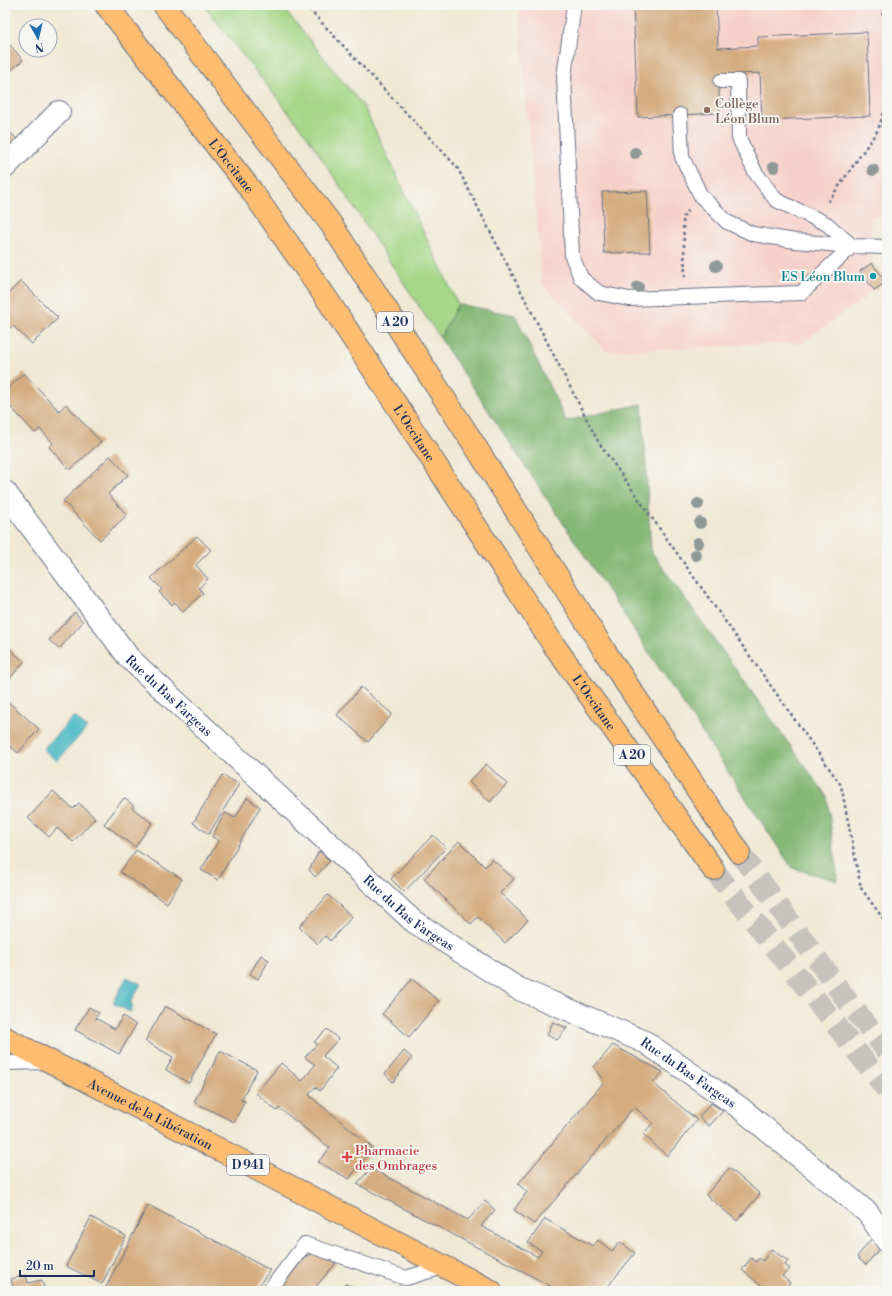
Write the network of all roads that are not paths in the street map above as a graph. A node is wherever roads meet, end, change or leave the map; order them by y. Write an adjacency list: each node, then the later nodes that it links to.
1 (106, 5): 12 (main road, L'Occitane / A 20)
2 (164, 5): 11 (main road, A 20)
3 (574, 5): 8 (lane)
4 (721, 81): 8 (lane)
5 (59, 112): 7 (street)
6 (680, 115): 8 (lane)
7 (5, 167)
8 (852, 246): 9 (lane)
9 (887, 247)
10 (5, 492): 16 (street, Rue du Bas Fargeas)
11 (739, 852)
12 (713, 869)
13 (5, 1038): 14 (main road, Avenue de la Libération / D 941)
14 (51, 1062): 15 (lane); 17 (main road, Avenue de la Libération / D 941)
15 (5, 1063)
16 (887, 1240)
17 (446, 1266): 18 (lane); 19 (main road, D 941)
18 (269, 1291)
19 (491, 1291)

